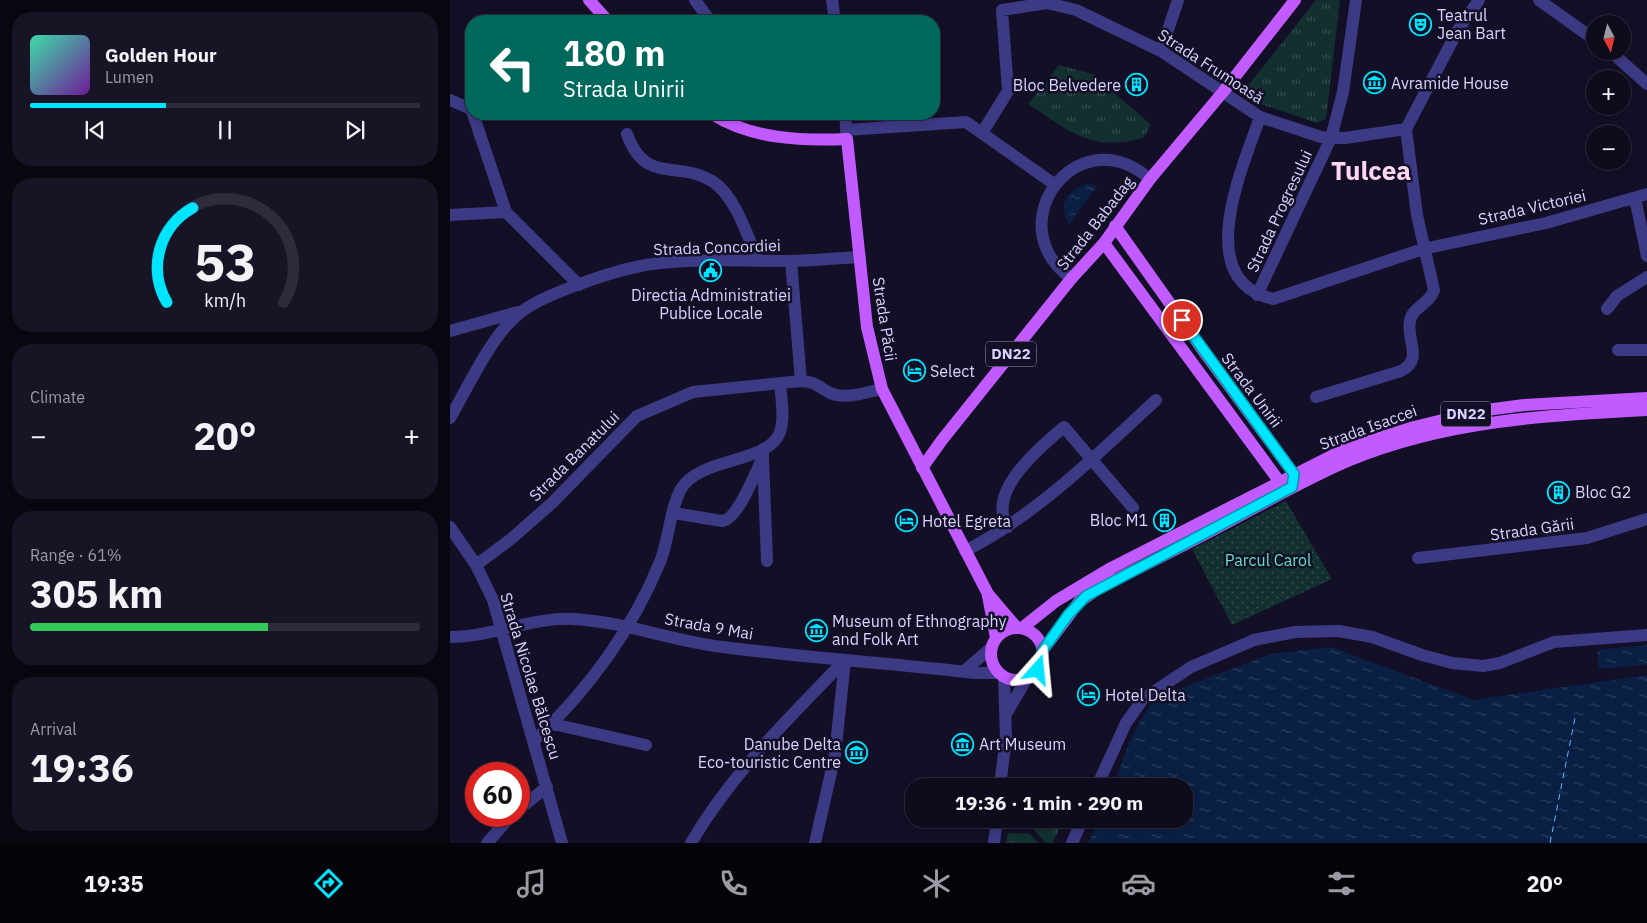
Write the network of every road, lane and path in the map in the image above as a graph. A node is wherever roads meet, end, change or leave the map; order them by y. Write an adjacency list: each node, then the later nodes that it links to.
1 (588, 0): 10 (main road)
2 (696, 0): 11 (street)
3 (832, 0): 12 (street)
4 (1178, 0): 14 (street)
5 (1295, 0): 17 (main road, Strada Babadag / DN22)
6 (1356, 0): 28 (street, Strada Progresului)
7 (1479, 0): 24 (street)
8 (1539, 0): 13 (street)
9 (1060, 2): 14 (street, Strada Frumoasă); 25 (street, Strada Frumoasă)
10 (602, 15)
11 (706, 15)
12 (834, 15)
13 (1586, 34)
14 (1162, 51): 17 (street, Strada Frumoasă)
15 (1621, 60): 16 (street)
16 (1647, 82)
17 (1223, 92): 20 (street, Strada Frumoasă); 29 (main road, Strada Babadag / DN22)
18 (450, 100): 19 (street)
19 (465, 106)
20 (1260, 117): 28 (street, Strada Frumoasă); 44 (street)
21 (475, 120): 32 (street)
22 (724, 120): 27 (main road)
23 (846, 120): 27 (street, Strada Păcii)
24 (1406, 129): 28 (street, Strada Frumoasă); 36 (street)
25 (982, 133): 27 (street); 30 (street)
26 (627, 134): 39 (street)
27 (847, 135): 38 (main road, Strada Păcii)
28 (1331, 138): 44 (street, Strada Progresului)
29 (1150, 179): 30 (street); 34 (main road, Strada Babadag / DN22)
30 (1054, 184): 42 (street)
31 (1641, 196): 36 (street, Strada Victoriei); 37 (street)
32 (506, 212): 33 (street); 43 (street)
33 (450, 215)
34 (1115, 226): 35 (main road, Strada Babadag / DN22); 62 (main road, Strada Unirii)
35 (1104, 243): 42 (main road, Strada Babadag / DN22); 61 (main road, Strada Unirii)
36 (1423, 249): 44 (street, Strada Progresului); 53 (street)
37 (1647, 256)
38 (860, 257): 40 (street, Strada Concordiei); 52 (main road, Strada Păcii)
39 (758, 260): 40 (street, Strada Concordiei); 43 (street, Strada Concordiei)
40 (791, 261): 50 (street)
41 (1647, 277): 45 (street)
42 (1072, 279): 60 (main road, Strada Babadag / DN22)
43 (579, 284): 46 (street, Strada Concordiei)
44 (1257, 295)
45 (1607, 309)
46 (523, 310): 47 (street, Strada Concordiei); 57 (street, Strada Concordiei)
47 (450, 331)
48 (1618, 350): 49 (street)
49 (1647, 350)
50 (801, 381): 51 (street, Strada Banatului); 52 (street, Strada Banatului)
51 (780, 383): 58 (street); 71 (street, Strada Banatului)
52 (882, 390): 60 (main road, Strada Păcii)
53 (1316, 397)
54 (1647, 398): 62 (main road, Strada Isaccei / DN22)
55 (1156, 400): 59 (street)
56 (1647, 410): 62 (main road, Strada Isaccei / DN22)
57 (450, 418)
58 (763, 453): 64 (street); 64 (street); 70 (street)
59 (1092, 459): 63 (street); 67 (street); 67 (street)
60 (922, 468): 68 (main road, Strada Păcii)
61 (1279, 481): 62 (main road, Strada Isaccei / DN22); 74 (main road, Strada Isaccei / DN22)
62 (1295, 481): 79 (main road, Strada Isaccei)
63 (1133, 508)
64 (674, 513): 73 (street)
65 (1647, 519): 69 (street, Strada Gării)
66 (450, 527): 71 (street, Strada Nicolae Bălcescu)
67 (1008, 527): 68 (street)
68 (966, 551): 72 (main road, Strada Păcii)
69 (1418, 558)
70 (766, 561)
71 (476, 565): 75 (street, Strada Nicolae Bălcescu)
72 (988, 594): 74 (main road, Strada Păcii); 78 (main road, Strada Păcii)
73 (628, 626): 75 (street, Strada 9 Mai); 80 (street, Strada 9 Mai); 85 (street)
74 (1019, 628): 78 (main road); 79 (main road)
75 (503, 631): 77 (street, Strada 9 Mai); 86 (street, Strada Nicolae Bălcescu)
76 (1647, 635): 89 (street)
77 (450, 637)
78 (994, 642): 81 (street); 82 (main road)
79 (1043, 650): 83 (main road)
80 (846, 660): 81 (street, Strada 9 Mai); 97 (street); 98 (street)
81 (964, 671): 82 (street, Strada 9 Mai)
82 (1001, 675): 83 (main road); 84 (street)
83 (1027, 678): 84 (street)
84 (1006, 714): 88 (street)
85 (553, 724): 86 (street); 87 (street)
86 (534, 741): 90 (street, Strada Nicolae Bălcescu)
87 (646, 745)
88 (1001, 778)
89 (1101, 778)
90 (547, 787): 91 (street); 96 (street, Strada Nicolae Bălcescu)
91 (530, 800)
92 (501, 827): 95 (street)
93 (996, 828): 99 (street)
94 (1078, 828): 100 (street)
95 (486, 843)
96 (562, 843)
97 (691, 843)
98 (814, 843)
99 (994, 843)
100 (1072, 843)

